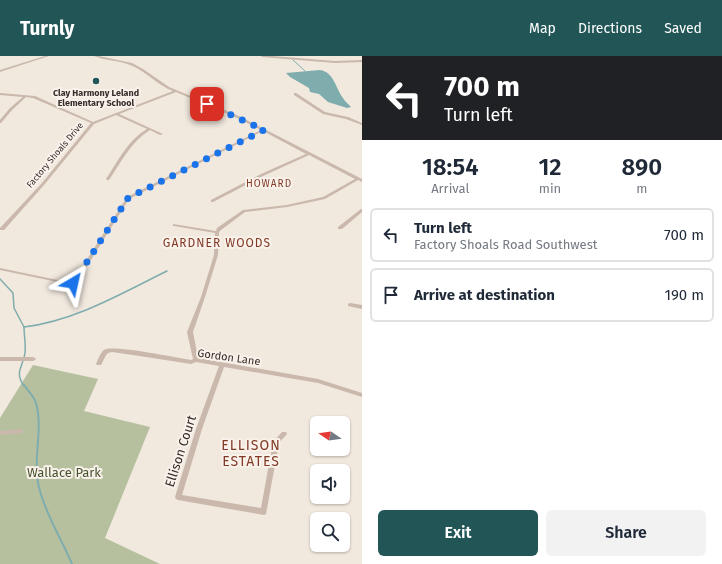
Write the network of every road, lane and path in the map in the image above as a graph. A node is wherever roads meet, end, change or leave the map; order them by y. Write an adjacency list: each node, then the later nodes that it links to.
1 (48, 56): 6 (street)
2 (95, 56): 7 (street)
3 (262, 56): 4 (street)
4 (296, 58): 5 (street)
5 (362, 61)
6 (0, 70)
7 (176, 91): 11 (street, Factory Shoals Drive); 16 (street)
8 (0, 94): 10 (street)
9 (295, 94): 14 (street)
10 (25, 96): 12 (street); 13 (street)
11 (116, 114): 13 (street, Factory Shoals Drive); 15 (street)
12 (0, 122)
13 (93, 123): 25 (street, Factory Shoals Drive)
14 (362, 124)
15 (150, 129): 17 (street); 19 (street)
16 (264, 130): 18 (street); 27 (street)
17 (161, 134)
18 (308, 154): 20 (street); 21 (street)
19 (108, 179)
20 (360, 180): 26 (street)
21 (212, 201)
22 (362, 210): 24 (street)
23 (174, 225): 26 (street)
24 (340, 228)
25 (2, 229)
26 (217, 232): 32 (street)
27 (0, 269)
28 (350, 305): 29 (street)
29 (362, 307)
30 (0, 359): 31 (street)
31 (33, 359)
32 (196, 360): 33 (street, Gordon Lane); 34 (street, Gordon Lane)
33 (99, 364)
34 (222, 366): 35 (street, Gordon Lane); 38 (street, Ellison Court)
35 (362, 395)
36 (20, 431): 37 (street)
37 (0, 433)
38 (284, 434)

